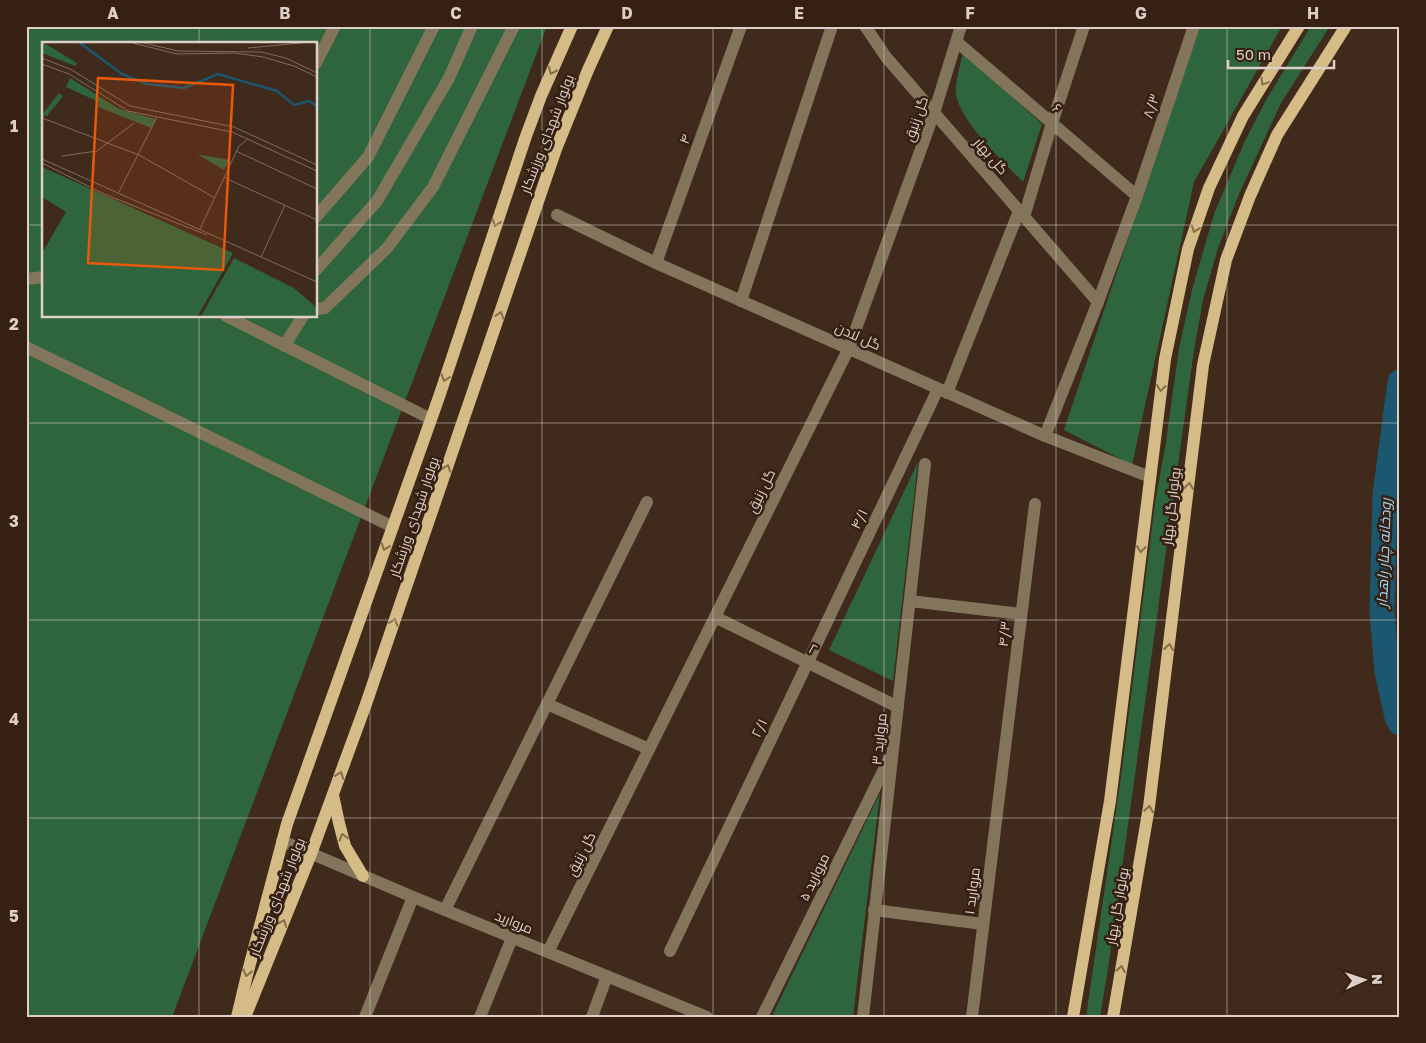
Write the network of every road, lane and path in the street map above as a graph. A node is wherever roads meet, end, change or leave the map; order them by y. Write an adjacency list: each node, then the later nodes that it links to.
1 (334, 26): 16 (street)
2 (434, 26): 21 (street)
3 (472, 26): 24 (street)
4 (514, 26): 29 (street)
5 (572, 26): 36 (main road, بولوار شهدای ورزشکار, one-way to 36)
6 (608, 26): 52 (main road, بولوار شهدای ورزشکار, one-way to 6)
7 (741, 26): 23 (street, ۴)
8 (832, 26): 27 (street)
9 (866, 26): 17 (street, گل بهار)
10 (961, 26): 15 (street, گل زنبق)
11 (1084, 26): 18 (street)
12 (1194, 26): 19 (street, ۸/۳)
13 (1299, 26): 39 (main road, بولوار گل بهار, one-way to 39)
14 (1346, 26): 74 (main road, بولوار گل بهار, one-way to 14)
15 (957, 42): 17 (street, گل زنبق); 18 (street, ۶)
16 (318, 59)
17 (934, 113): 20 (street, گل بهار); 34 (street, گل زنبق)
18 (1052, 123): 19 (street, ۶); 20 (street)
19 (1137, 196): 28 (street, ۸/۳)
20 (1022, 214): 28 (street, گل بهار); 35 (street)
21 (318, 215)
22 (557, 215): 23 (street, گل لادن)
23 (656, 263): 27 (street, گل لادن)
24 (318, 268)
25 (42, 277): 26 (street)
26 (26, 279)
27 (741, 301): 34 (street, گل لادن)
28 (1098, 302): 37 (street)
29 (318, 309)
30 (230, 318): 32 (street)
31 (302, 318): 32 (street)
32 (284, 346): 36 (street)
33 (26, 347): 42 (street)
34 (849, 348): 35 (street, گل لادن); 45 (street, گل زنبق)
35 (943, 391): 37 (street, گل لادن); 46 (street, ۴/۱)
36 (431, 419): 42 (main road, بولوار شهدای ورزشکار)
37 (1045, 436): 39 (street, گل لادن)
38 (925, 464): 43 (street, مروارید ۳)
39 (1150, 477): 73 (main road, بولوار گل بهار, one-way to 73)
40 (647, 502): 47 (street)
41 (1035, 504): 44 (street, ۴/۳)
42 (393, 527): 53 (main road, بولوار شهدای ورزشکار, one-way to 53)
43 (910, 601): 44 (street); 48 (street, مروارید ۳)
44 (1021, 614): 51 (street, ۴/۳)
45 (715, 616): 46 (street, ۲); 49 (street, گل زنبق)
46 (807, 662): 48 (street, ۲); 61 (street, ۲/۱)
47 (547, 704): 49 (street); 57 (street)
48 (898, 707): 50 (street, مروارید ۳)
49 (650, 749): 62 (street, گل زنبق)
50 (893, 750): 58 (street, مروارید ۳); 70 (street, مروارید ۵)
51 (1002, 769): 59 (street, مروارید ۱)
52 (333, 793): 54 (main road, بولوار شهدای ورزشکار); 55 (main road, one-way to 52)
53 (282, 841): 54 (street, مروارید); 64 (main road, بولوار شهدای ورزشکار, one-way to 64)
54 (311, 854): 55 (street, مروارید); 65 (main road, بولوار شهدای ورزشکار, one-way to 54)
55 (363, 876): 56 (street, مروارید)
56 (413, 897): 57 (street, مروارید); 66 (street)
57 (445, 910): 60 (street, مروارید)
58 (874, 910): 59 (street); 71 (street, مروارید ۳)
59 (983, 924): 72 (street, مروارید ۱)
60 (512, 938): 62 (street, مروارید); 67 (street)
61 (670, 951)
62 (548, 952): 63 (street, مروارید)
63 (607, 976): 68 (street); 69 (street, مروارید)
64 (237, 1017)
65 (245, 1017)
66 (365, 1017)
67 (480, 1017)
68 (592, 1017)
69 (707, 1017)
70 (762, 1017)
71 (863, 1017)
72 (972, 1017)
73 (1073, 1017)
74 (1113, 1017)

